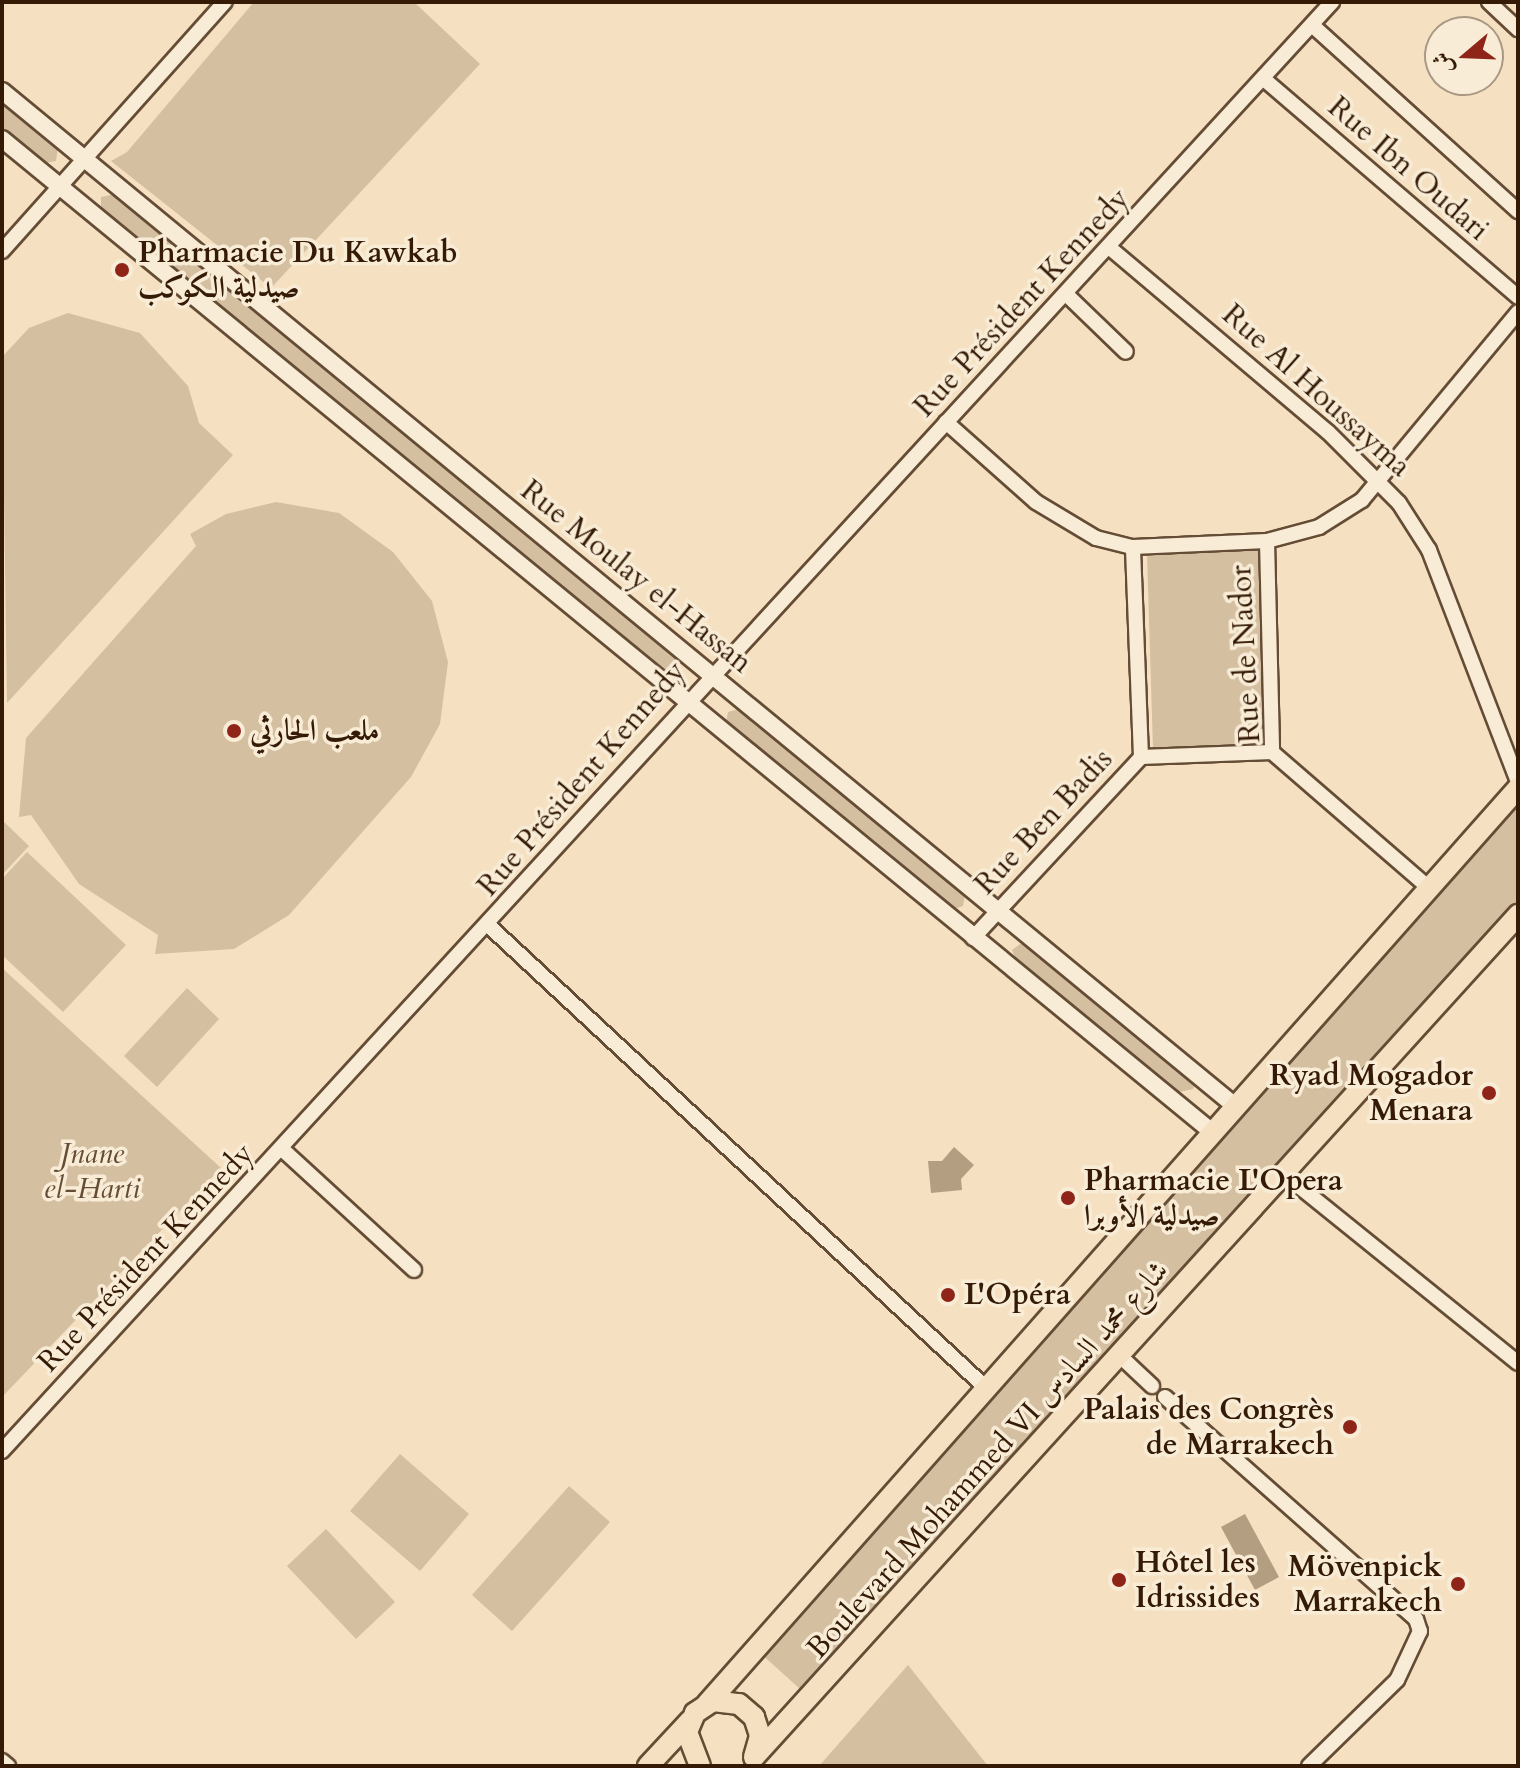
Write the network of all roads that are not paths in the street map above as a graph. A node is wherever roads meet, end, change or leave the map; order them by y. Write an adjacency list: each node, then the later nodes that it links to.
1 (225, 2): 9 (street)
2 (1332, 2): 4 (street, Rue Président Kennedy)
3 (1489, 2): 5 (street)
4 (1312, 25): 6 (street, Rue Président Kennedy); 11 (street)
5 (1518, 29)
6 (1265, 80): 12 (street, Rue Président Kennedy); 15 (street, Rue Ibn Oudari)
7 (2, 91): 9 (street, Rue Moulay el-Hassan)
8 (2, 139): 10 (street)
9 (85, 159): 10 (street); 22 (street, Rue Moulay el-Hassan)
10 (60, 187): 13 (street); 23 (street)
11 (1518, 211)
12 (1110, 248): 14 (street, Rue Président Kennedy); 19 (street, Rue Al Houssayma)
13 (2, 251)
14 (1066, 294): 17 (street); 18 (street, Rue Président Kennedy)
15 (1518, 297)
16 (1518, 312): 19 (street)
17 (1126, 352)
18 (946, 422): 21 (street); 22 (street, Rue Président Kennedy)
19 (1381, 481): 20 (street); 26 (street, Rue Al Houssayma)
20 (1267, 541): 21 (street); 24 (street, Rue de Nador)
21 (1133, 547): 25 (street, Rue Ben Badis)
22 (709, 674): 23 (street, Rue Président Kennedy); 29 (street, Rue Moulay el-Hassan)
23 (685, 702): 31 (street, Rue Président Kennedy); 32 (street)
24 (1272, 752): 25 (street); 28 (street, Rue de Nador)
25 (1141, 757): 29 (street, Rue Ben Badis)
26 (1518, 782)
27 (1518, 788): 28 (main road, Boulevard Mohammed VI شارع محمد السادس)
28 (1429, 888): 33 (main road, Boulevard Mohammed VI شارع محمد السادس)
29 (997, 910): 32 (street, Rue Ben Badis); 33 (street, Rue Moulay el-Hassan)
30 (1518, 915): 36 (main road, Boulevard Mohammed VI شارع محمد السادس)
31 (488, 925): 35 (street, Rue Président Kennedy); 41 (street)
32 (973, 938): 34 (street)
33 (1235, 1106): 34 (main road, Boulevard Mohammed VI شارع محمد السادس)
34 (1212, 1132): 41 (main road, Boulevard Mohammed VI شارع محمد السادس)
35 (282, 1149): 37 (street); 43 (street, Rue Président Kennedy)
36 (1285, 1175): 38 (main road, Boulevard Mohammed VI شارع محمد السادس); 39 (street)
37 (414, 1270)
38 (1120, 1356): 40 (street); 47 (main road, Boulevard Mohammed VI شارع محمد السادس)
39 (1518, 1363)
40 (1152, 1386)
41 (985, 1387): 44 (main road, Boulevard Mohammed VI شارع محمد السادس)
42 (1165, 1397): 51 (street)
43 (2, 1451)
44 (707, 1704): 45 (main road, Boulevard Mohammed VI شارع محمد السادس); 47 (main road)
45 (690, 1721): 49 (main road); 50 (main road)
46 (2, 1761): 48 (street)
47 (751, 1761)
48 (8, 1766)
49 (648, 1766)
50 (700, 1766)
51 (1309, 1766)

